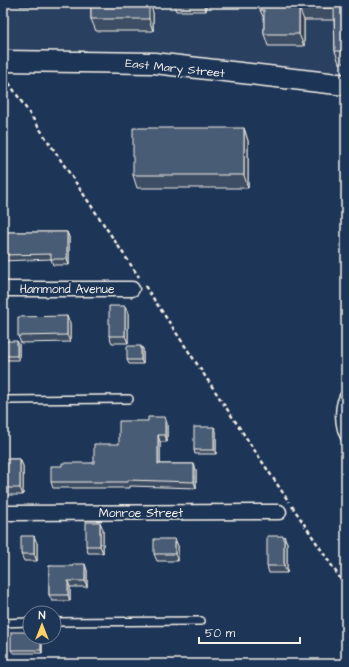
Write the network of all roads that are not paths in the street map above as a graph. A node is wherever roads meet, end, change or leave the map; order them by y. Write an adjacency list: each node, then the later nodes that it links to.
1 (3, 61): 2 (main road, East Mary Street)
2 (346, 85)
3 (139, 285): 4 (street, Hammond Avenue)
4 (3, 290)
5 (346, 392): 8 (lane)
6 (129, 399): 7 (lane)
7 (3, 400)
8 (346, 440)
9 (279, 512): 10 (street, Monroe Street)
10 (3, 513)
11 (201, 621): 13 (lane)
12 (22, 622): 14 (lane)
13 (62, 622)
14 (3, 623)

